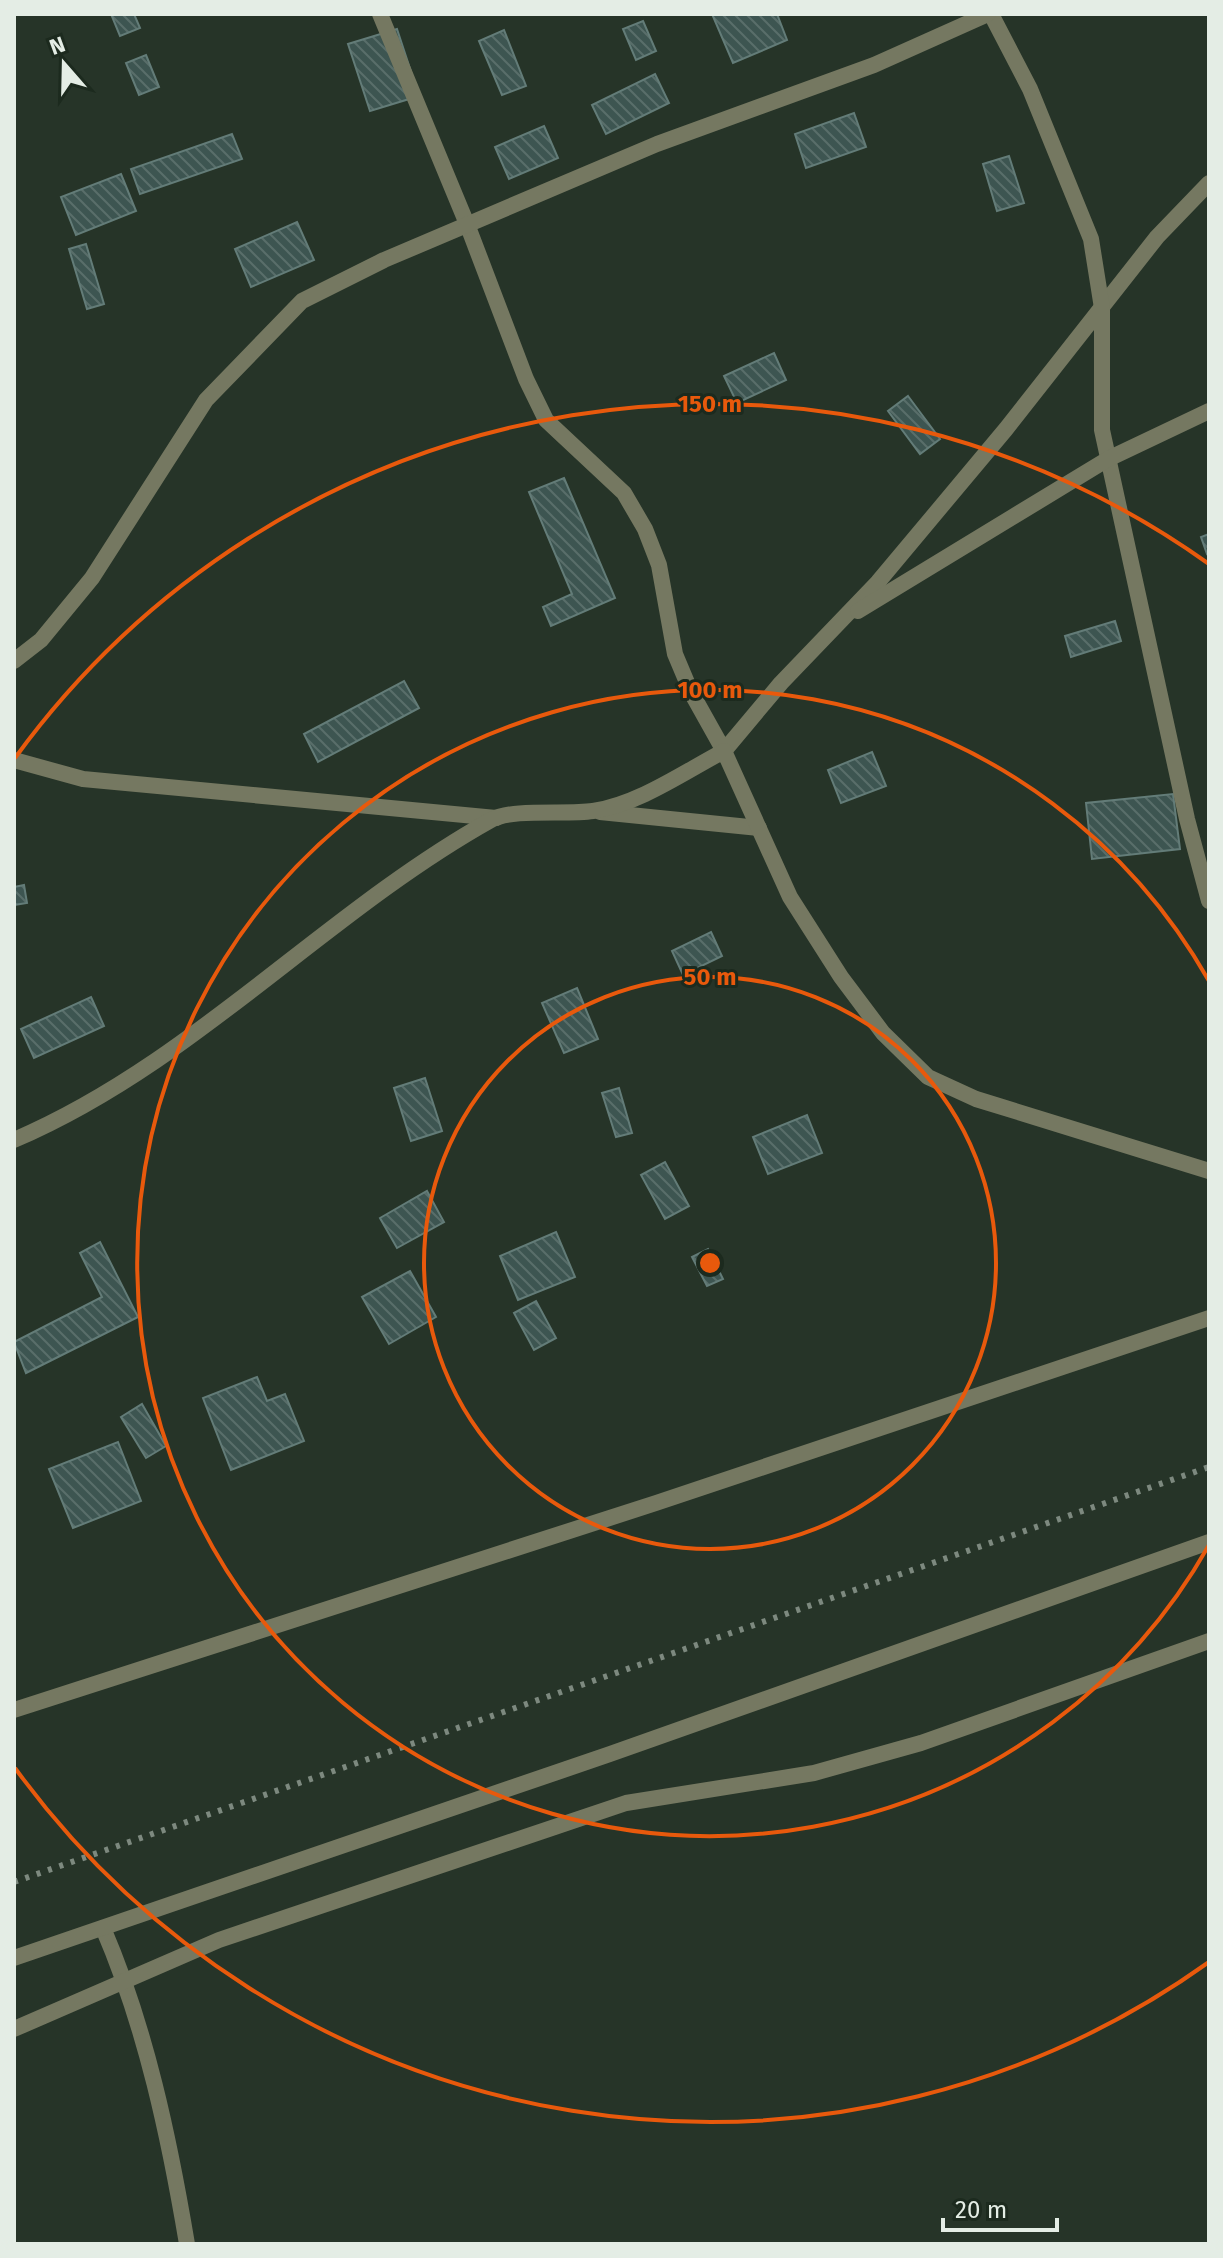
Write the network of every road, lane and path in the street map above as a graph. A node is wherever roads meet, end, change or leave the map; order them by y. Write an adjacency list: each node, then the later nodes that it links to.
1 (380, 14): 4 (street)
2 (990, 14): 4 (street); 5 (street)
3 (1209, 183): 5 (street)
4 (467, 224): 9 (street); 10 (street)
5 (1102, 308): 7 (street); 8 (street)
6 (1209, 411): 7 (street)
7 (1108, 459): 8 (street); 15 (street)
8 (843, 620): 10 (street)
9 (14, 661)
10 (724, 751): 12 (street); 14 (street)
11 (14, 760): 13 (street)
12 (595, 811): 13 (street); 14 (street)
13 (496, 818): 16 (street)
14 (759, 828): 17 (street)
15 (1209, 901)
16 (14, 1140)
17 (1209, 1171)
18 (1209, 1318): 21 (street)
19 (1209, 1542): 22 (street)
20 (1209, 1641): 24 (street)
21 (14, 1710)
22 (103, 1928): 23 (street); 24 (street)
23 (14, 1958)
24 (126, 1980): 25 (street); 26 (street)
25 (14, 2029)
26 (187, 2244)

